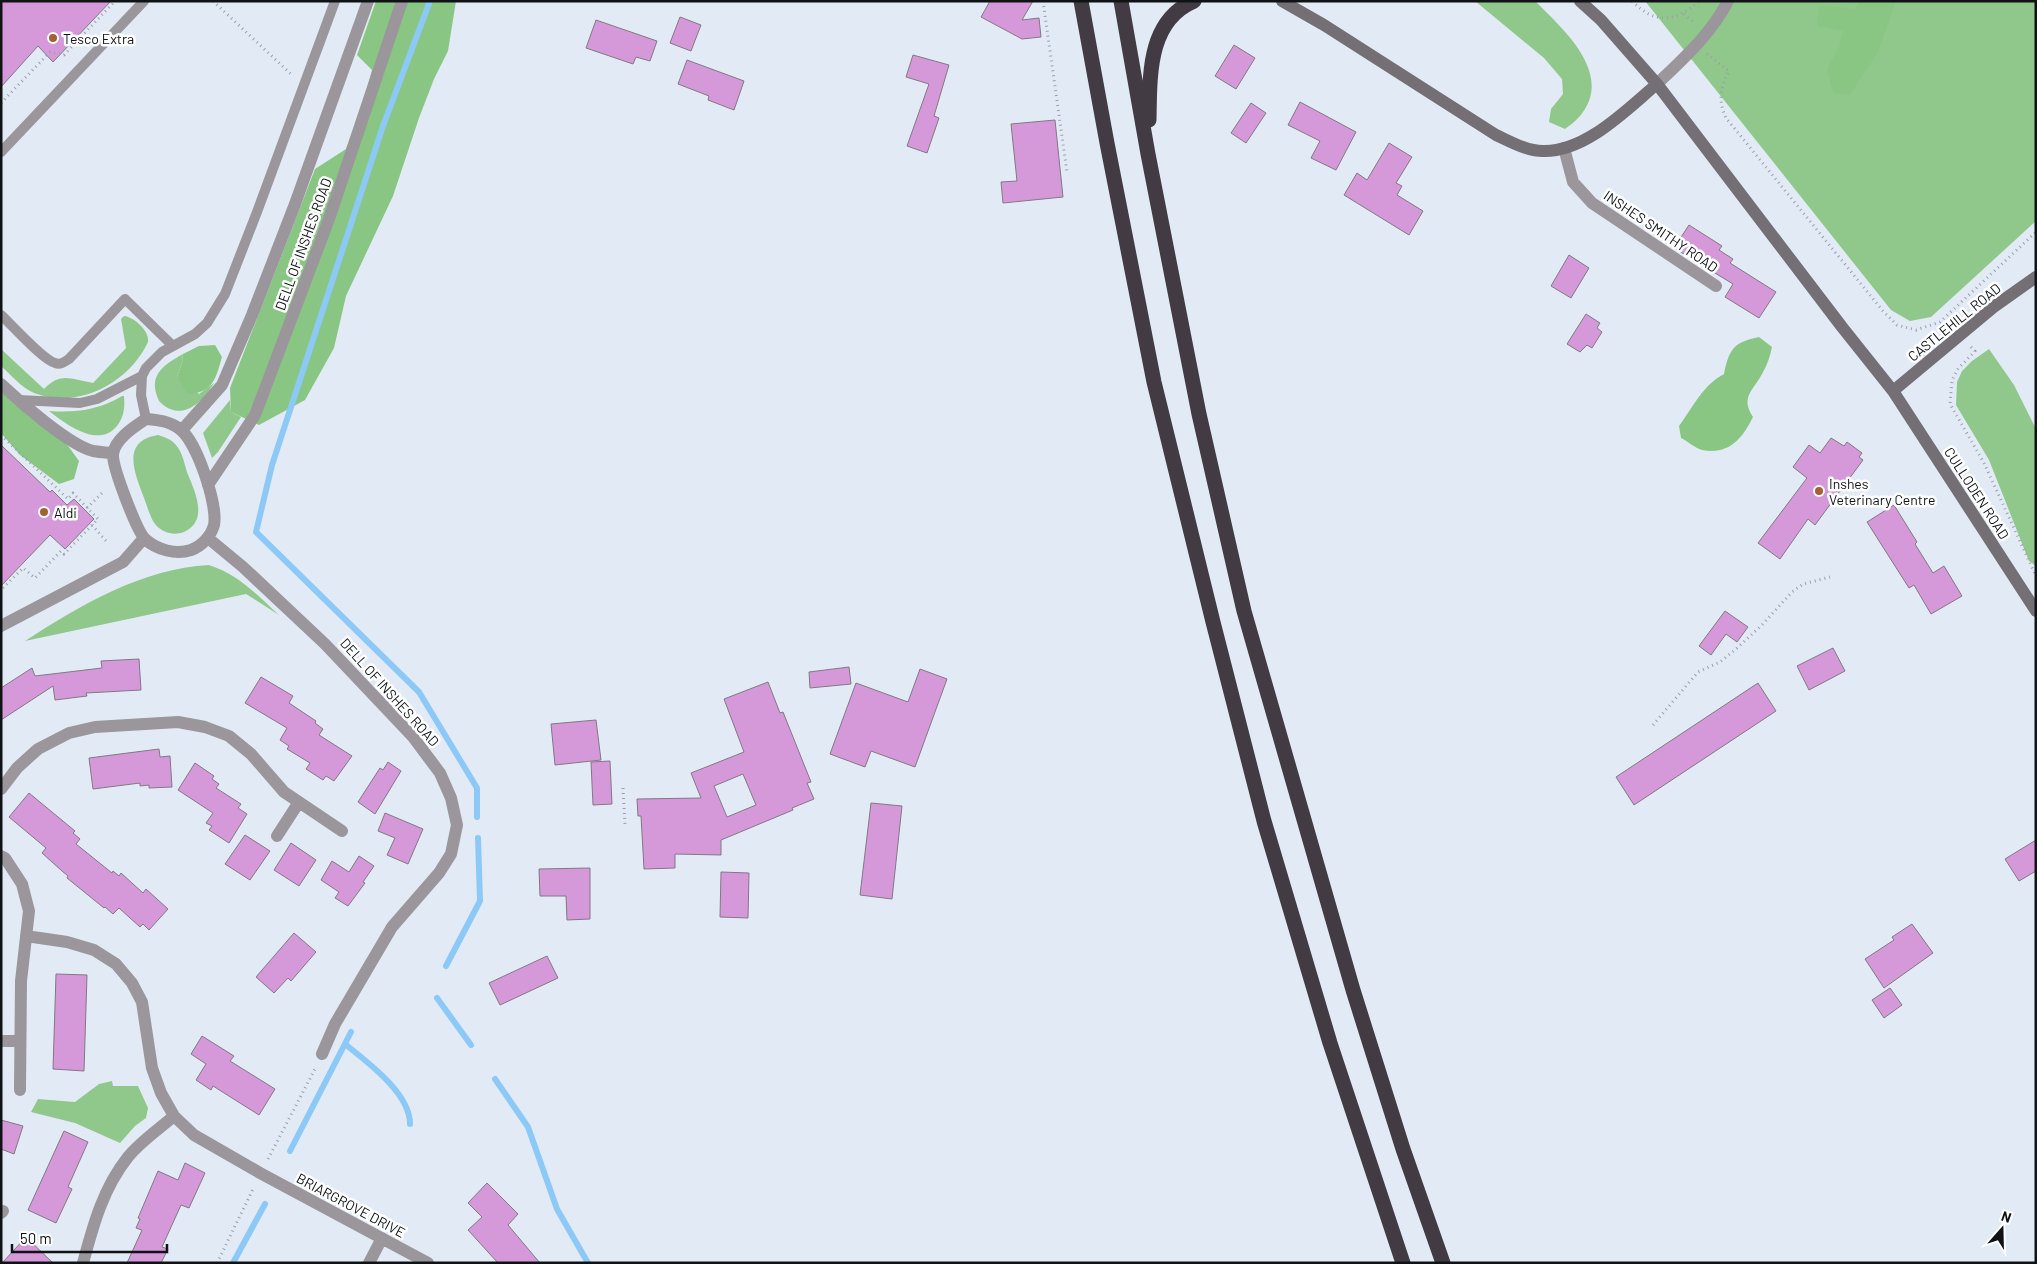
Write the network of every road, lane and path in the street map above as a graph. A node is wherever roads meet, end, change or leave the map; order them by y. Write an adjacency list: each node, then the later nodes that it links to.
1 (115, 1): 19 (path)
2 (144, 1): 21 (lane)
3 (213, 1): 17 (path)
4 (335, 1): 28 (lane)
5 (368, 1): 35 (street, DELL OF INSHES ROAD)
6 (402, 1): 38 (street, DELL OF INSHES ROAD)
7 (1043, 1): 23 (path)
8 (1081, 1): 68 (highway)
9 (1121, 1): 22 (highway)
10 (1194, 1): 22 (highway)
11 (1282, 1): 20 (main road)
12 (1580, 1): 18 (main road, CULLODEN ROAD)
13 (1632, 1): 14 (path)
14 (1700, 1)
15 (1728, 1): 18 (street)
16 (1728, 71): 24 (path)
17 (295, 78)
18 (1657, 84): 20 (main road); 32 (main road, CULLODEN ROAD)
19 (1, 103)
20 (1564, 148): 26 (street, INSHES SMITHY ROAD)
21 (1, 152)
22 (1148, 154): 69 (highway)
23 (1067, 172)
24 (2036, 232)
25 (2036, 277): 32 (main road, CASTLEHILL ROAD)
26 (1716, 286)
27 (1, 315): 28 (lane)
28 (173, 346): 30 (lane)
29 (1975, 351): 45 (path)
30 (142, 376): 33 (lane); 34 (lane)
31 (1, 384): 33 (street)
32 (1893, 392): 48 (main road, CULLODEN ROAD)
33 (18, 400): 37 (street)
34 (146, 419): 35 (street); 37 (street)
35 (182, 430): 38 (street)
36 (1, 435): 40 (path)
37 (113, 453): 42 (street)
38 (208, 485): 43 (street)
39 (102, 493): 40 (path)
40 (87, 508): 41 (path)
41 (92, 525): 44 (path); 47 (path)
42 (144, 538): 43 (street); 49 (street)
43 (208, 538): 61 (street, DELL OF INSHES ROAD)
44 (107, 542)
45 (2036, 576)
46 (1830, 577): 50 (path)
47 (1, 590)
48 (2036, 611)
49 (1, 626)
50 (1652, 725)
51 (623, 788): 54 (path)
52 (1, 789): 53 (street)
53 (299, 802): 55 (street); 56 (street)
54 (625, 824)
55 (342, 830)
56 (277, 836)
57 (1, 856): 58 (street)
58 (26, 936): 60 (street); 63 (street, BRIARGROVE DRIVE)
59 (1, 1041): 60 (street)
60 (20, 1042): 62 (street)
61 (322, 1054)
62 (20, 1090)
63 (174, 1116): 64 (street, BRIARGROVE DRIVE); 65 (street)
64 (382, 1238): 66 (street); 67 (street, BRIARGROVE DRIVE)
65 (83, 1263)
66 (369, 1263)
67 (428, 1263)
68 (1403, 1263)
69 (1443, 1263)

